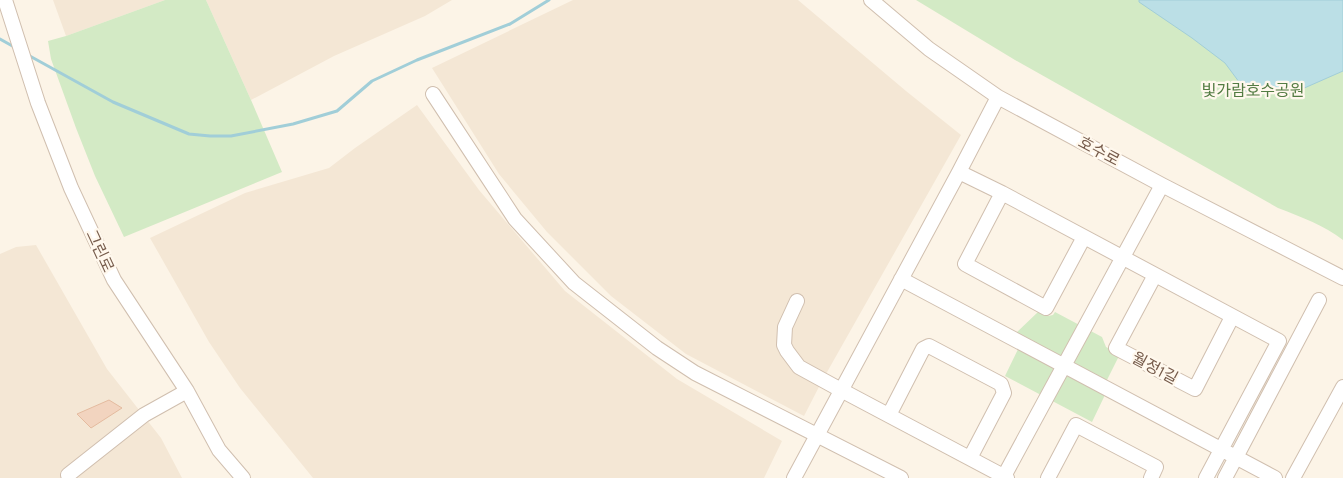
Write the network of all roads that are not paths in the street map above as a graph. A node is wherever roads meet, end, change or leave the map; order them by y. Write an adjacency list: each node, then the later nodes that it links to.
1 (4, 0): 19 (street, 그린로)
2 (871, 0): 4 (street, 호수로)
3 (433, 94): 21 (street)
4 (998, 97): 5 (street); 6 (street, 호수로)
5 (959, 172): 7 (street); 12 (street)
6 (1162, 184): 9 (street); 11 (street, 호수로)
7 (1002, 193): 8 (street); 8 (street)
8 (1084, 237): 9 (street)
9 (1122, 258): 10 (street); 16 (street)
10 (1155, 275): 15 (street); 15 (street, 월정1길)
11 (1343, 278)
12 (900, 279): 16 (street); 18 (street)
13 (1319, 300): 23 (street)
14 (797, 302): 18 (street)
15 (1232, 317): 22 (street)
16 (1064, 365): 22 (street); 29 (street)
17 (1343, 387): 35 (street)
18 (841, 390): 20 (street); 21 (street)
19 (187, 391): 25 (street); 26 (street, 그린로)
20 (889, 415): 24 (street); 24 (street)
21 (817, 434): 27 (street); 28 (street)
22 (1221, 450): 23 (street); 32 (street)
23 (1236, 457): 33 (street); 34 (street)
24 (970, 458): 29 (street)
25 (68, 474)
26 (243, 478)
27 (794, 478)
28 (901, 478)
29 (1005, 478)
30 (1048, 478): 31 (street)
31 (1151, 478)
32 (1206, 478)
33 (1224, 478)
34 (1275, 478)
35 (1293, 478)

